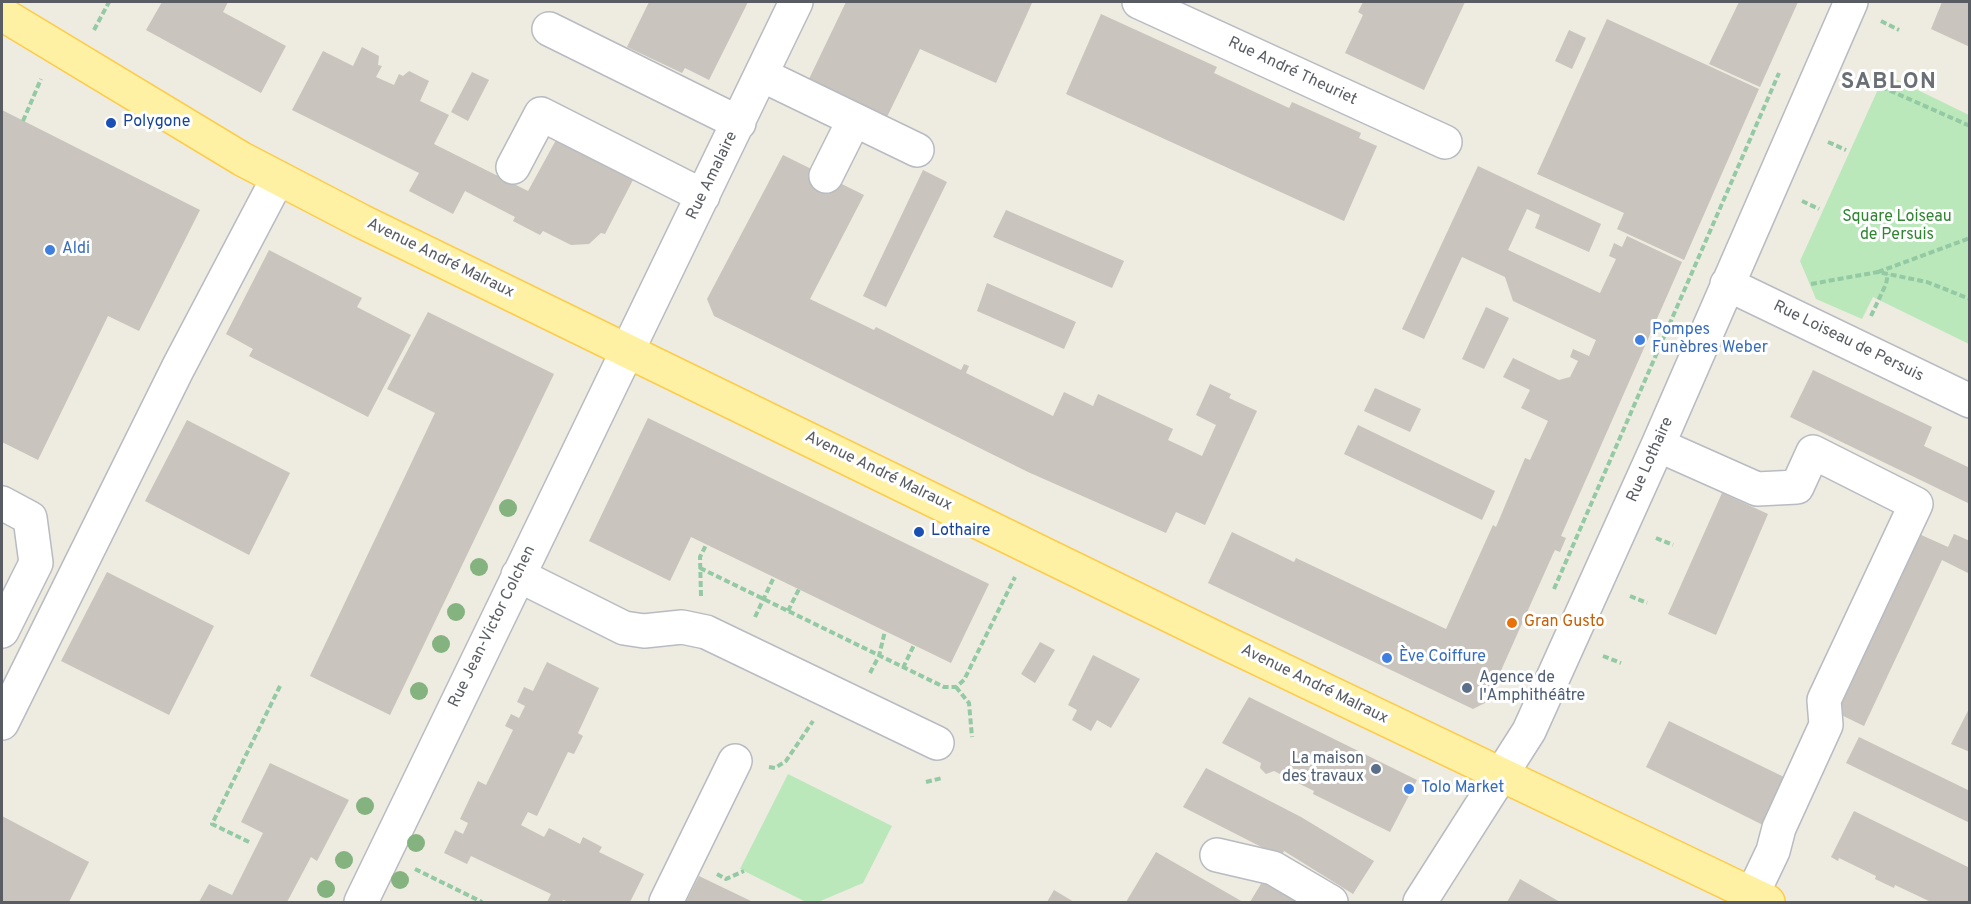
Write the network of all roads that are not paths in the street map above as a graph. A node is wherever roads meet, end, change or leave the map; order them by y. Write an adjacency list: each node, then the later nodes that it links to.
1 (796, 2): 6 (street, Rue Amalaire)
2 (1138, 2): 9 (street, Rue André Theuriet)
3 (1851, 2): 15 (street, Rue Lothaire)
4 (2, 14): 13 (main road, Avenue André Malraux)
5 (549, 28): 8 (street)
6 (762, 75): 7 (street); 8 (street, Rue Amalaire)
7 (854, 120): 10 (street); 12 (street)
8 (739, 123): 14 (street, Rue Amalaire)
9 (1445, 142)
10 (917, 150)
11 (513, 167): 14 (street)
12 (826, 176)
13 (278, 178): 16 (main road, Avenue André Malraux); 22 (street)
14 (703, 196): 16 (street, Rue Amalaire)
15 (1727, 284): 17 (street, Rue Loiseau de Persuis); 18 (street, Rue Lothaire)
16 (628, 350): 20 (street, Rue Jean-Victor Colchen); 25 (main road, Avenue André Malraux)
17 (1970, 401)
18 (1658, 445): 25 (street, Rue Lothaire); 27 (street)
19 (2, 503): 21 (street)
20 (518, 575): 23 (street); 28 (street, Rue Jean-Victor Colchen)
21 (2, 631)
22 (2, 723)
23 (938, 743)
24 (735, 761): 29 (street)
25 (1503, 774): 27 (main road, Avenue André Malraux); 31 (street, Rue Lothaire)
26 (1217, 855): 30 (street)
27 (1760, 899)
28 (361, 903)
29 (666, 903)
30 (1331, 903)
31 (1420, 903)

